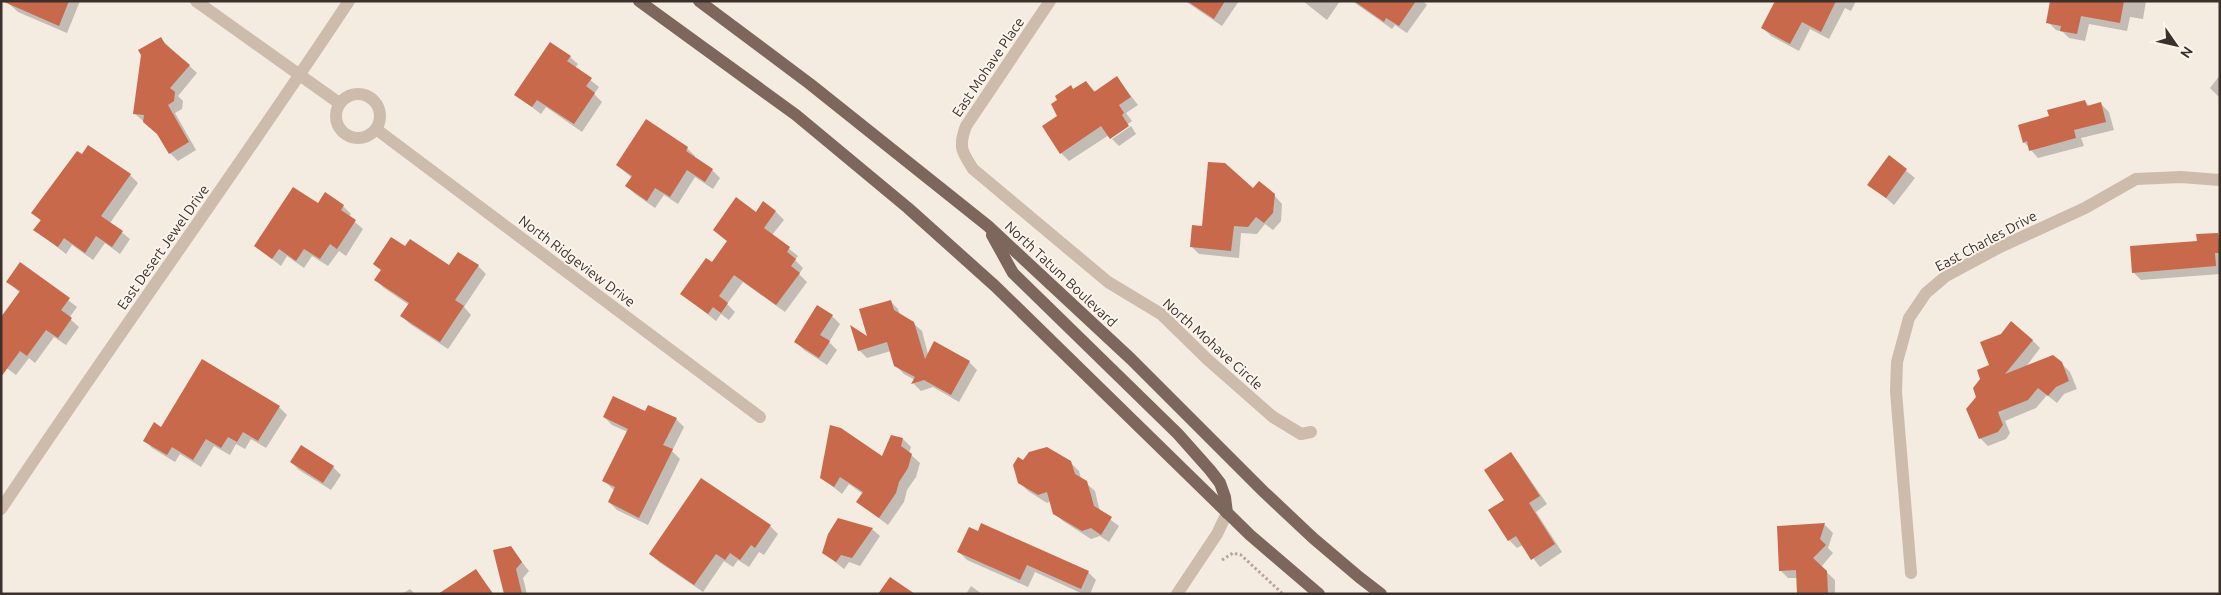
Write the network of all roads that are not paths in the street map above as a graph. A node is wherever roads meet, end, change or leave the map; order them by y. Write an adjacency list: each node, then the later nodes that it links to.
1 (196, 1): 6 (street)
2 (350, 1): 6 (street, East Desert Jewel Drive)
3 (639, 1): 15 (main road)
4 (700, 1): 11 (main road, North Tatum Boulevard)
5 (1050, 1): 9 (street, East Mohave Place)
6 (301, 75): 7 (street); 14 (street, East Desert Jewel Drive)
7 (339, 103): 8 (street); 8 (street)
8 (376, 129): 12 (street, North Ridgeview Drive)
9 (962, 152): 13 (street, North Mohave Circle)
10 (2220, 180): 16 (street, East Charles Drive)
11 (988, 226): 15 (main road); 19 (main road, North Tatum Boulevard)
12 (760, 417)
13 (1311, 432)
14 (1, 510)
15 (1227, 513): 17 (street); 18 (main road)
16 (1911, 573)
17 (1177, 594)
18 (1319, 594)
19 (1382, 594)

